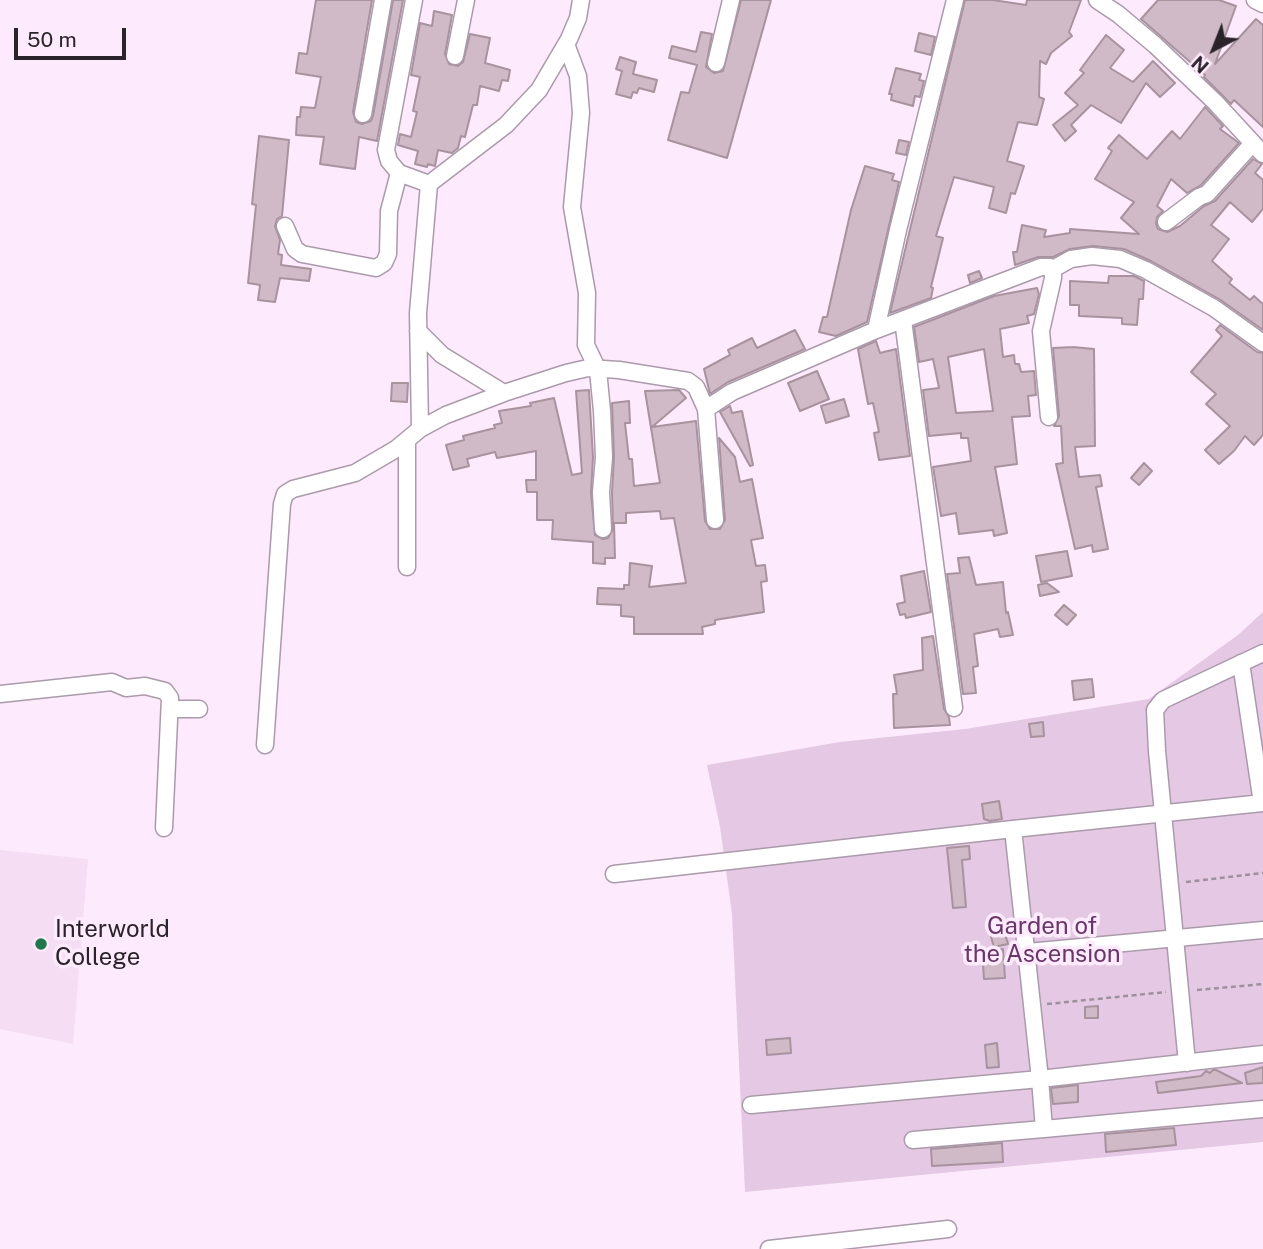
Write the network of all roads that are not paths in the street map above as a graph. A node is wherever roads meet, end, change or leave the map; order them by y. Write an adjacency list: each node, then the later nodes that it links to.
1 (383, 0): 13 (street)
2 (414, 0): 15 (street)
3 (466, 0): 11 (street)
4 (581, 0): 10 (street)
5 (731, 0): 12 (street)
6 (955, 0): 21 (street)
7 (1097, 0): 14 (street)
8 (1255, 0): 9 (street)
9 (1263, 4)
10 (566, 44): 16 (street); 24 (street)
11 (455, 56)
12 (716, 63)
13 (363, 114)
14 (1258, 148): 17 (street)
15 (399, 173): 16 (street); 18 (street)
16 (429, 184): 22 (street)
17 (1166, 222)
18 (285, 226)
19 (1053, 269): 20 (street); 23 (street); 27 (street)
20 (903, 320): 21 (street); 36 (street)
21 (876, 330): 26 (street)
22 (418, 331): 25 (street); 28 (street)
23 (1263, 343)
24 (598, 369): 25 (street); 26 (street); 31 (street)
25 (503, 393): 28 (street)
26 (706, 409): 30 (street)
27 (1049, 417)
28 (420, 429): 29 (street)
29 (407, 442): 32 (street); 39 (street)
30 (715, 520)
31 (603, 529)
32 (407, 567)
33 (1263, 653): 34 (street)
34 (1241, 663): 40 (street); 41 (street)
35 (0, 694): 37 (street)
36 (954, 708)
37 (170, 709): 38 (street); 42 (street)
38 (200, 709)
39 (265, 745)
40 (1263, 803): 41 (street)
41 (1164, 814): 43 (street); 46 (street)
42 (164, 828)
43 (1013, 829): 44 (street); 47 (street)
44 (614, 874)
45 (1263, 930): 46 (street)
46 (1176, 939): 47 (street); 49 (street)
47 (1028, 952): 50 (street)
48 (1263, 1055): 49 (street)
49 (1187, 1063): 50 (street)
50 (1040, 1079): 51 (street); 53 (street)
51 (751, 1105)
52 (1263, 1109): 53 (street)
53 (1044, 1129): 54 (street)
54 (912, 1140)
55 (948, 1229): 56 (street)
56 (769, 1249)

